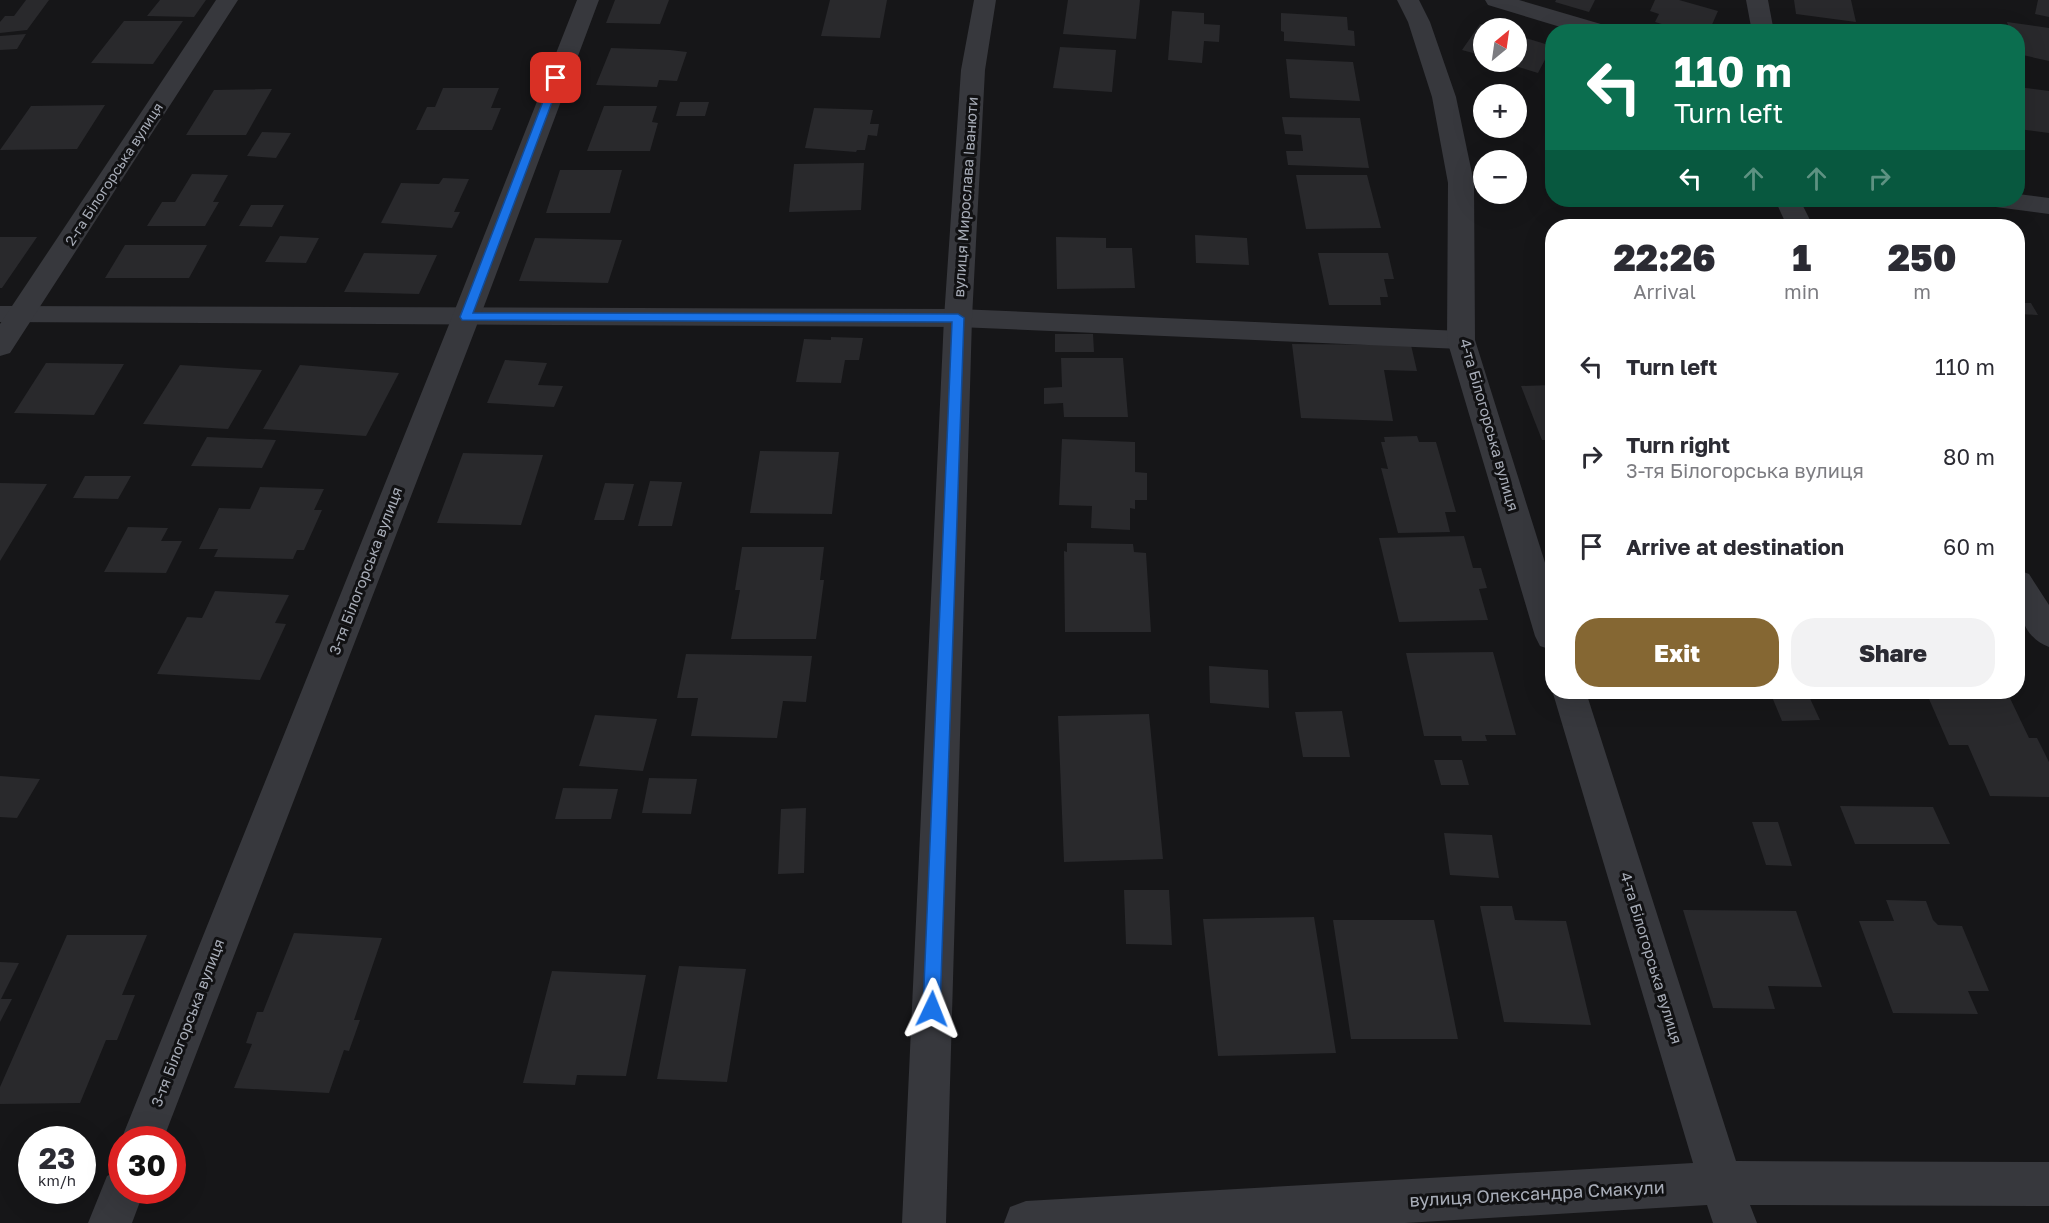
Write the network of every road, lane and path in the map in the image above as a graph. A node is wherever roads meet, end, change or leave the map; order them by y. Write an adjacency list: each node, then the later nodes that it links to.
1 (227, 0): 11 (street, 2-га Білогорська вулиця)
2 (588, 0): 12 (street, 3-тя Білогорська вулиця)
3 (985, 0): 13 (street, вулиця Мирослава Іванюти)
4 (1408, 0): 14 (street, 4-та Білогорська вулиця)
5 (1496, 0): 7 (street)
6 (1756, 0): 8 (street)
7 (1576, 24)
8 (1761, 24)
9 (2025, 203): 10 (street)
10 (2049, 206)
11 (11, 314): 12 (lane); 15 (street, 2-га Білогорська вулиця)
12 (466, 317): 13 (lane); 20 (street, 3-тя Білогорська вулиця)
13 (958, 318): 14 (lane); 25 (street, вулиця Мирослава Іванюти)
14 (1461, 340): 17 (street, 4-та Білогорська вулиця)
15 (0, 346)
16 (2025, 596): 18 (street)
17 (1545, 613)
18 (2049, 633)
19 (1571, 699): 21 (street, 4-та Білогорська вулиця)
20 (148, 1126)
21 (1721, 1183): 22 (street, вулиця Олександра Смакули); 26 (street, вулиця Олександра Смакули); 27 (street, 4-та Білогорська вулиця)
22 (2049, 1184)
23 (117, 1204): 24 (street)
24 (110, 1223)
25 (924, 1223)
26 (1026, 1223)
27 (1735, 1223)

